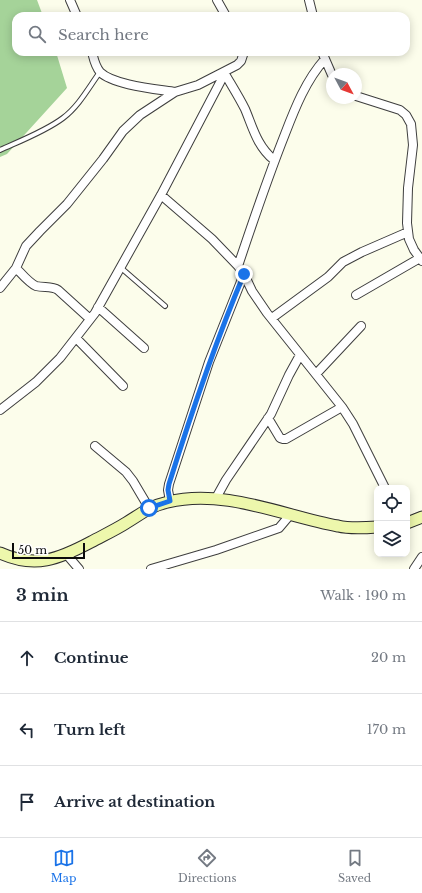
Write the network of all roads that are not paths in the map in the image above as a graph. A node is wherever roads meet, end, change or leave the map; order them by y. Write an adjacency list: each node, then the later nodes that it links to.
1 (70, 0): 4 (street)
2 (216, 0): 5 (street)
3 (309, 0): 6 (street)
4 (76, 12)
5 (224, 12)
6 (312, 12)
7 (93, 56): 11 (street)
8 (243, 56): 12 (street)
9 (324, 56): 10 (street); 16 (street)
10 (329, 68)
11 (100, 72): 13 (street); 15 (lane)
12 (225, 72): 13 (street); 16 (street); 17 (street)
13 (175, 92): 22 (street)
14 (362, 98): 18 (street)
15 (0, 150)
16 (274, 160): 20 (street)
17 (162, 195): 20 (street); 21 (street)
18 (408, 232): 19 (street); 28 (street)
19 (421, 259): 25 (street)
20 (238, 266): 23 (street)
21 (120, 267): 26 (lane); 27 (street)
22 (16, 268): 24 (street); 29 (street)
23 (244, 274): 28 (street); 42 (street)
24 (0, 288)
25 (356, 295)
26 (165, 306)
27 (98, 307): 29 (street); 32 (street)
28 (272, 318): 33 (street)
29 (90, 319): 31 (street)
30 (361, 326): 34 (street)
31 (76, 338): 35 (street); 37 (street)
32 (144, 348)
33 (300, 355): 34 (street); 38 (street)
34 (316, 374): 36 (street)
35 (123, 386)
36 (342, 407): 38 (street); 40 (street)
37 (0, 410)
38 (268, 418): 41 (street)
39 (95, 446): 43 (street)
40 (384, 485)
41 (216, 498): 42 (street); 44 (street)
42 (170, 501): 43 (street)
43 (149, 508): 49 (street)
44 (290, 515): 47 (street); 52 (street)
45 (422, 517): 46 (street)
46 (410, 521)
47 (374, 527)
48 (0, 553): 49 (street)
49 (67, 555): 51 (street)
50 (422, 557): 53 (street)
51 (80, 569)
52 (151, 569)
53 (414, 569)

